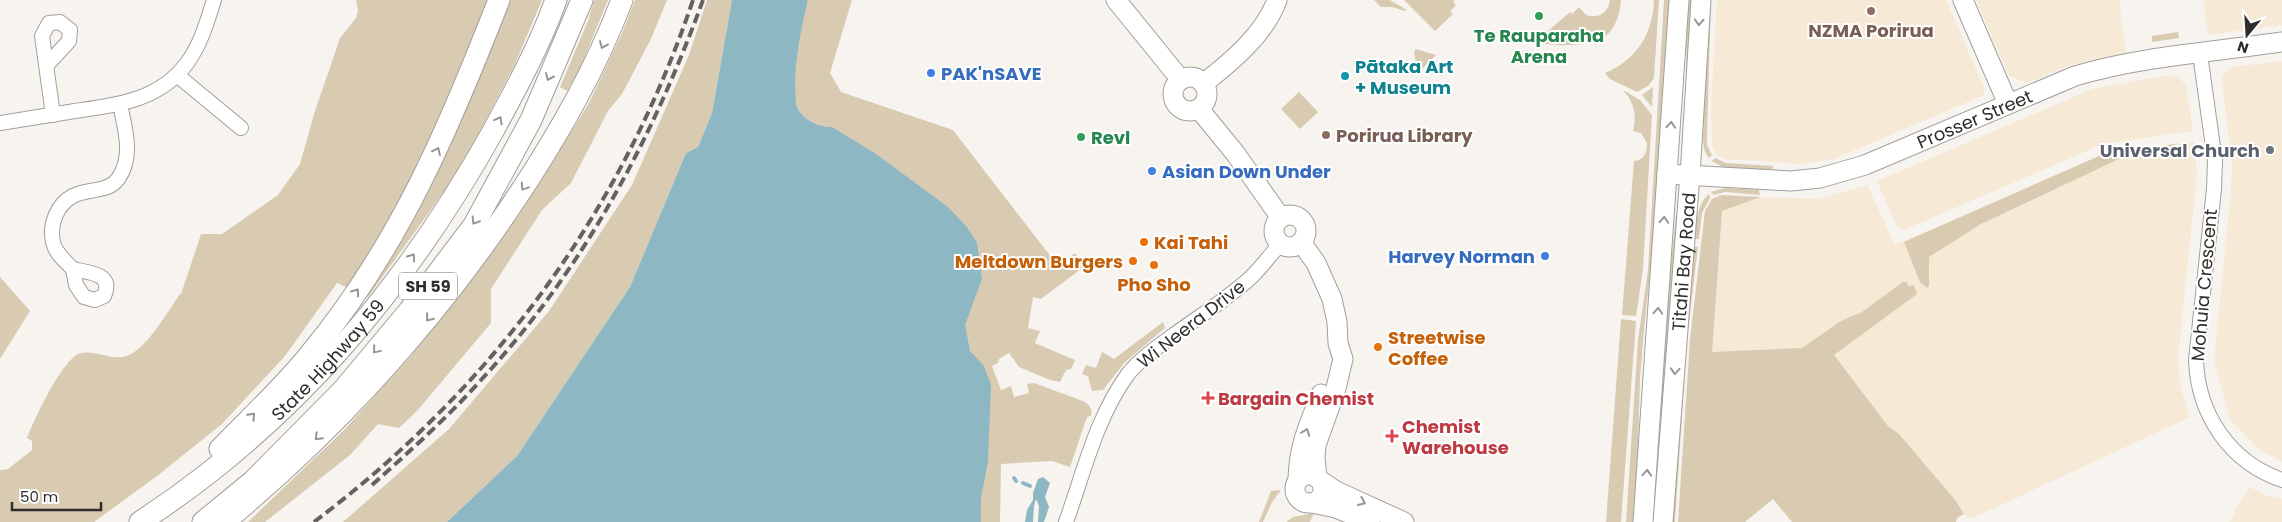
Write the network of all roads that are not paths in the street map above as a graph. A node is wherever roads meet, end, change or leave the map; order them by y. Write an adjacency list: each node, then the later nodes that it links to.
1 (214, 0): 14 (street)
2 (499, 0): 33 (main road, one-way to 2)
3 (556, 0): 33 (main road, State Highway 59 / SH 59, one-way to 3)
4 (582, 0): 36 (main road, State Highway 59 / SH 59, one-way to 36)
5 (622, 0): 37 (main road, one-way to 37)
6 (1116, 0): 15 (main road)
7 (1277, 0): 16 (main road)
8 (1679, 0): 23 (main road, Titahi Bay Road, one-way to 8)
9 (1700, 0): 24 (main road, Titahi Bay Road, one-way to 24)
10 (1963, 0): 18 (main road)
11 (2282, 42): 12 (main road, Prosser Street)
12 (2200, 54): 18 (main road, Prosser Street); 32 (street, Mohuia Crescent)
13 (46, 66): 20 (street)
14 (177, 75): 17 (street); 22 (street)
15 (1181, 80): 16 (main road); 19 (main road)
16 (1203, 84): 19 (main road)
17 (120, 104): 20 (street); 28 (street)
18 (2008, 104): 24 (main road, Prosser Street)
19 (1199, 109): 25 (main road)
20 (53, 115): 21 (street)
21 (0, 123)
22 (241, 128)
23 (1667, 174): 24 (main road, Prosser Street); 41 (main road, Titahi Bay Road, one-way to 23)
24 (1690, 175): 42 (main road, Titahi Bay Road, one-way to 42)
25 (1281, 218): 26 (main road); 27 (main road)
26 (1301, 242): 27 (main road); 29 (main road)
27 (1281, 244): 38 (street, Wi Neera Drive)
28 (73, 269)
29 (1338, 343): 30 (main road); 31 (main road, one-way to 29)
30 (1319, 479): 31 (main road); 34 (main road); 40 (main road, one-way to 40)
31 (1298, 480): 34 (main road)
32 (2282, 480)
33 (170, 502): 35 (main road, State Highway 59 / SH 59)
34 (1312, 503): 39 (main road)
35 (140, 522)
36 (203, 522)
37 (224, 522)
38 (1066, 522)
39 (1370, 522)
40 (1404, 522)
41 (1643, 522)
42 (1663, 522)

